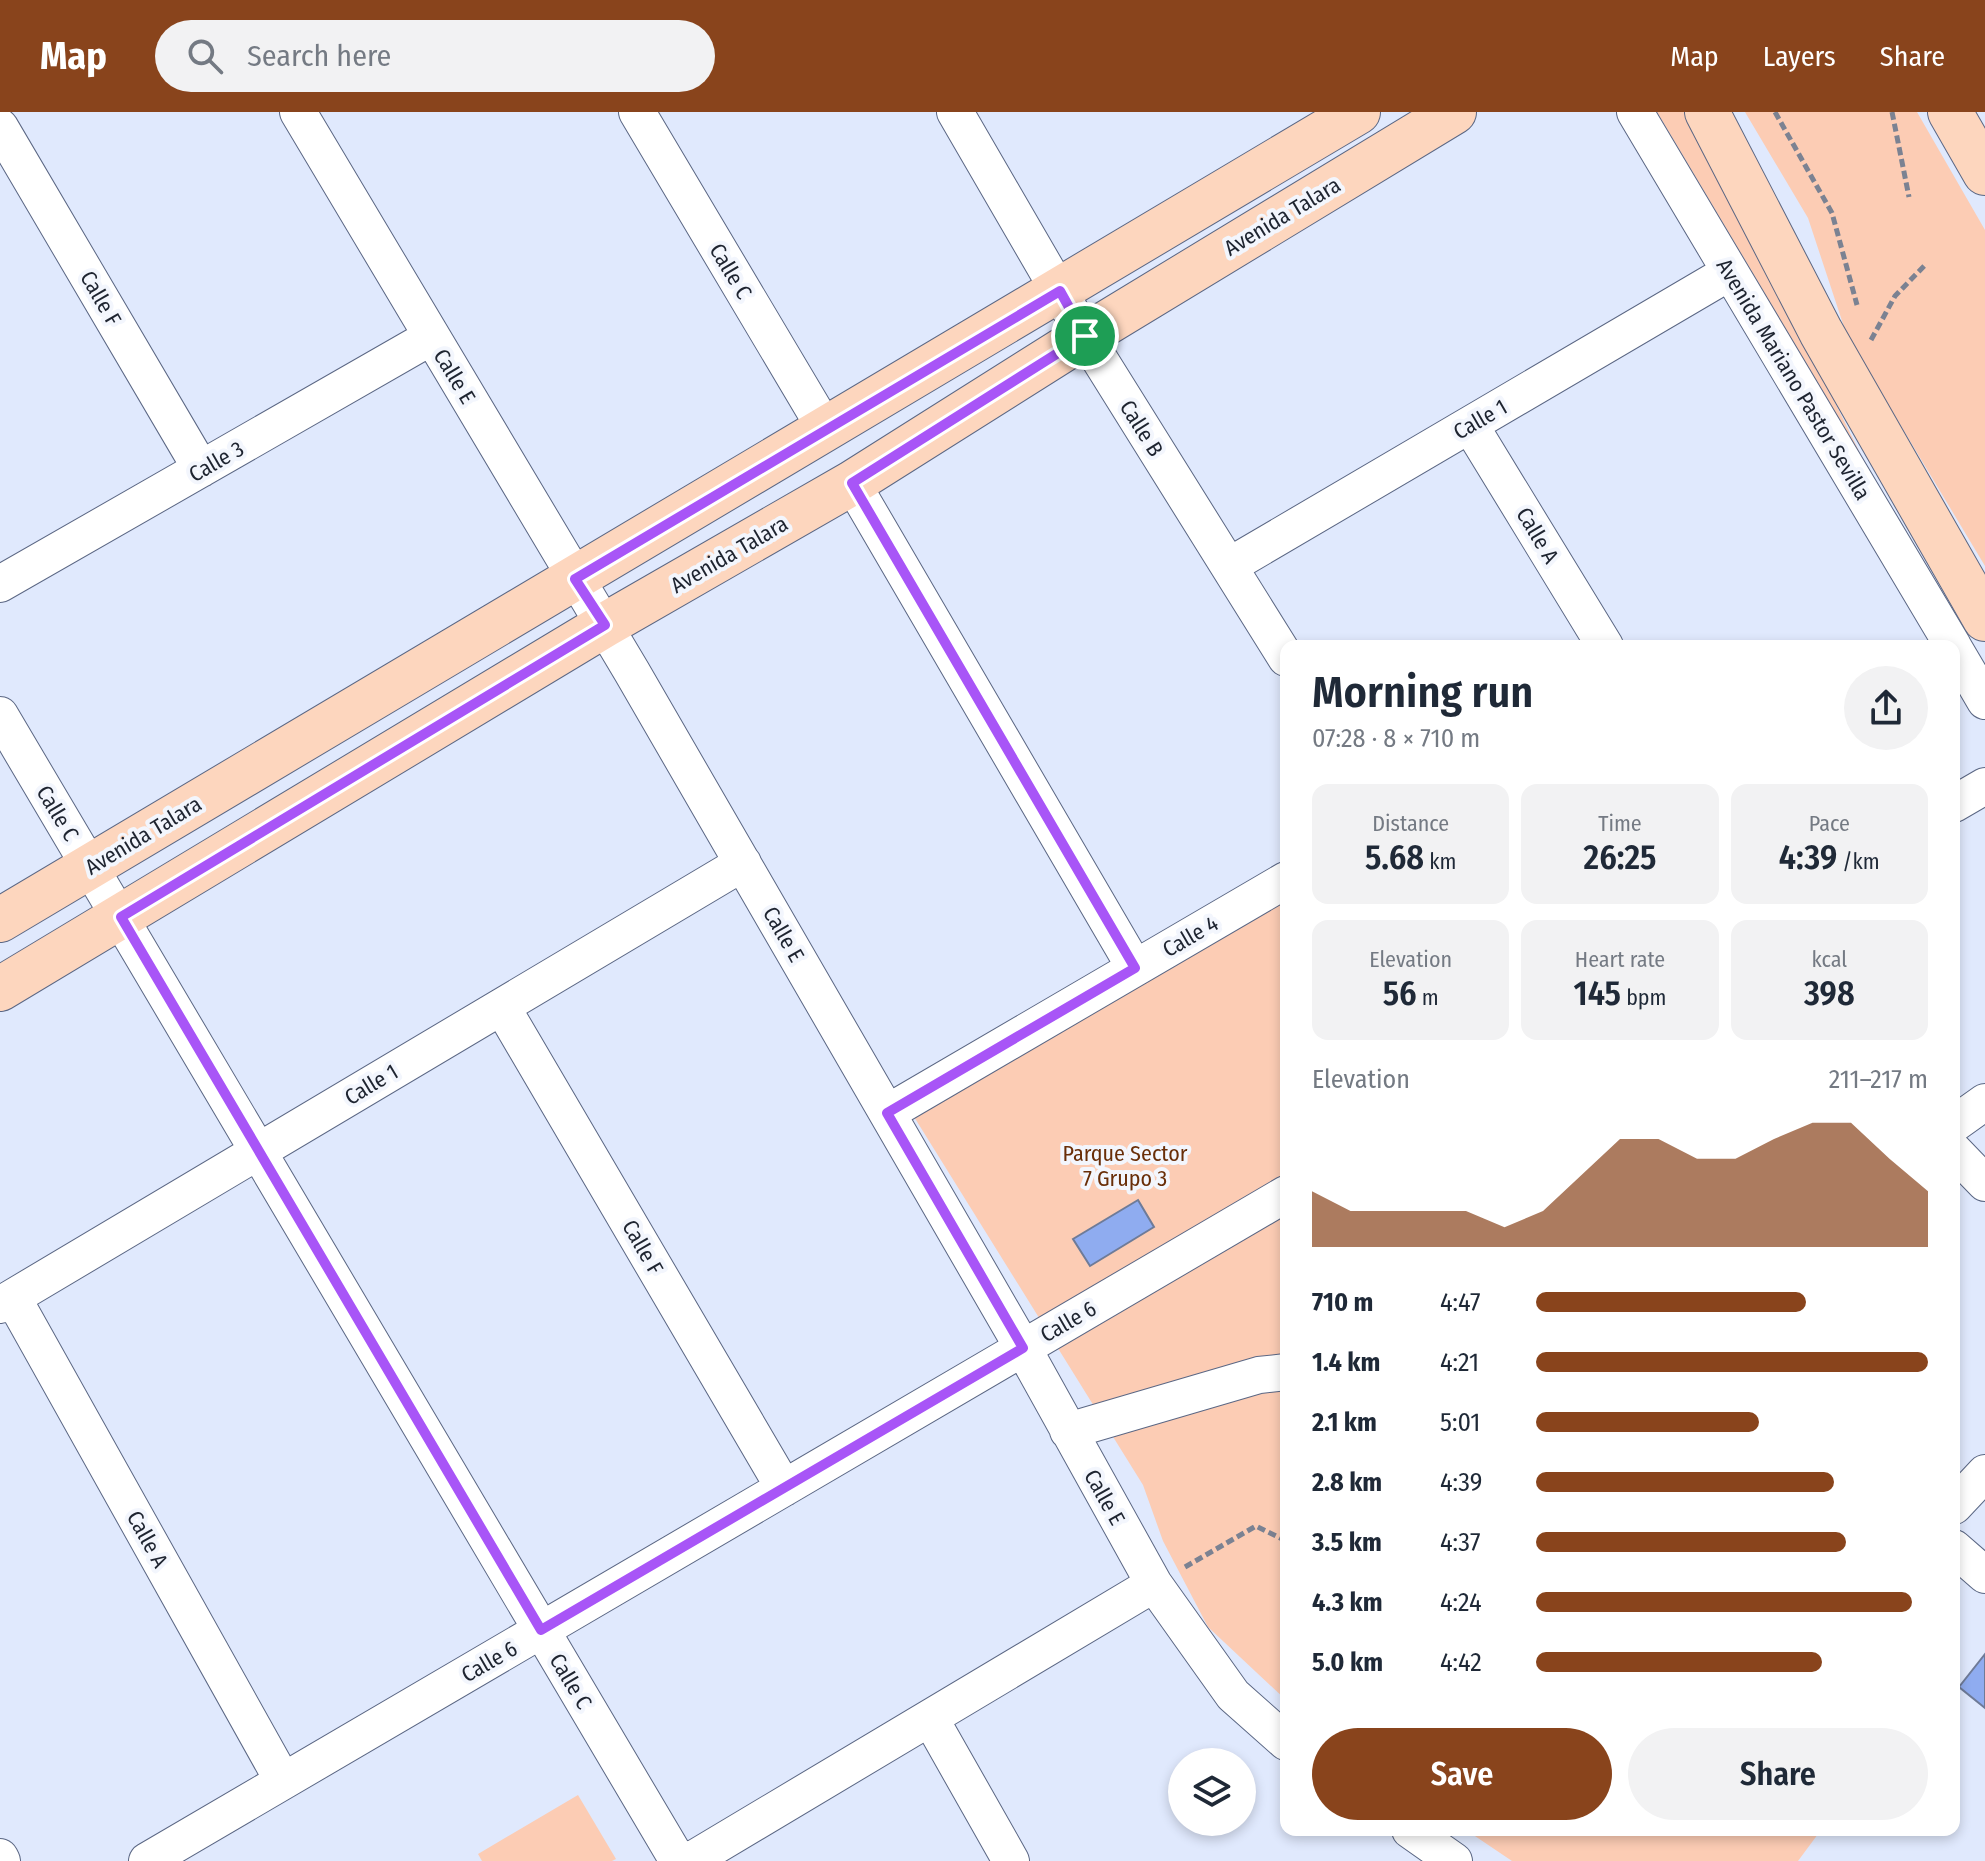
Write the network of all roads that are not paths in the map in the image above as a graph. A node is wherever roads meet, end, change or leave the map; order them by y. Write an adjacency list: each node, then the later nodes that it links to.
1 (298, 112): 14 (street, Calle E)
2 (637, 112): 16 (street, Calle C)
3 (955, 112): 12 (street, Calle B)
4 (1358, 112): 12 (street, Avenida Talara)
5 (1454, 112): 13 (street, Avenida Talara)
6 (1635, 112): 11 (street, Avenida Mariano Pastor Sevilla)
7 (1707, 112): 22 (street, Avenida Mariano Pastor Sevilla)
8 (1950, 112): 10 (street)
9 (0, 127): 17 (street, Calle F)
10 (1985, 173)
11 (1730, 272): 15 (street, Calle 1); 25 (street, Avenida Mariano Pastor Sevilla)
12 (1060, 291): 13 (street, Calle B); 16 (street, Avenida Talara)
13 (1085, 336): 18 (street, Avenida Talara); 19 (street, Calle B)
14 (431, 337): 17 (street, Calle 3); 20 (street, Calle E)
15 (1470, 425): 19 (street, Calle 1); 24 (street, Calle A)
16 (826, 430): 20 (street, Avenida Talara)
17 (201, 469): 21 (street, Calle 3)
18 (852, 483): 23 (street, Avenida Talara); 37 (street)
19 (1229, 566): 26 (street, Calle B)
20 (575, 579): 23 (street, Calle E); 33 (street, Avenida Talara)
21 (0, 584)
22 (1985, 619)
23 (605, 625): 32 (street, Calle E); 35 (street, Avenida Talara)
24 (1601, 640)
25 (1949, 640)
26 (1280, 648)
27 (1960, 659): 28 (street, Avenida Mariano Pastor Sevilla)
28 (1985, 701)
29 (0, 715): 33 (street, Calle C)
30 (1985, 786): 31 (street)
31 (1960, 801)
32 (743, 863): 39 (street, Calle 1); 41 (street, Calle E)
33 (90, 866): 35 (street, Calle C); 36 (street, Avenida Talara)
34 (1280, 883): 37 (street, Calle 4)
35 (121, 917): 38 (street, Avenida Talara); 43 (street, Calle C)
36 (0, 920)
37 (1135, 968): 41 (street, Calle 4)
38 (0, 989)
39 (502, 1007): 43 (street, Calle 1); 52 (street, Calle F)
40 (1985, 1102): 42 (street)
41 (887, 1113): 48 (street, Calle E)
42 (1960, 1120)
43 (258, 1152): 47 (street, Calle 1); 57 (street, Calle C)
44 (1960, 1157): 45 (street)
45 (1985, 1183)
46 (1280, 1198): 48 (street, Calle 6)
47 (6, 1302): 60 (street, Calle A)
48 (1023, 1348): 50 (street, Calle E); 52 (street, Calle 6)
49 (1280, 1373): 50 (street)
50 (1068, 1431): 56 (street, Calle E)
51 (1985, 1473): 53 (street)
52 (784, 1488): 57 (street, Calle 6)
53 (1960, 1500)
54 (1960, 1553): 55 (street)
55 (1985, 1575)
56 (1154, 1584): 58 (street); 59 (street, Calle E)
57 (541, 1630): 60 (street, Calle 6); 63 (street, Calle C)
58 (930, 1718): 64 (street); 65 (street)
59 (1280, 1737)
60 (283, 1781): 62 (street, Calle 6)
61 (1419, 1836): 66 (street)
62 (147, 1861)
63 (678, 1861)
64 (690, 1861)
65 (1011, 1861)
66 (1454, 1861)

